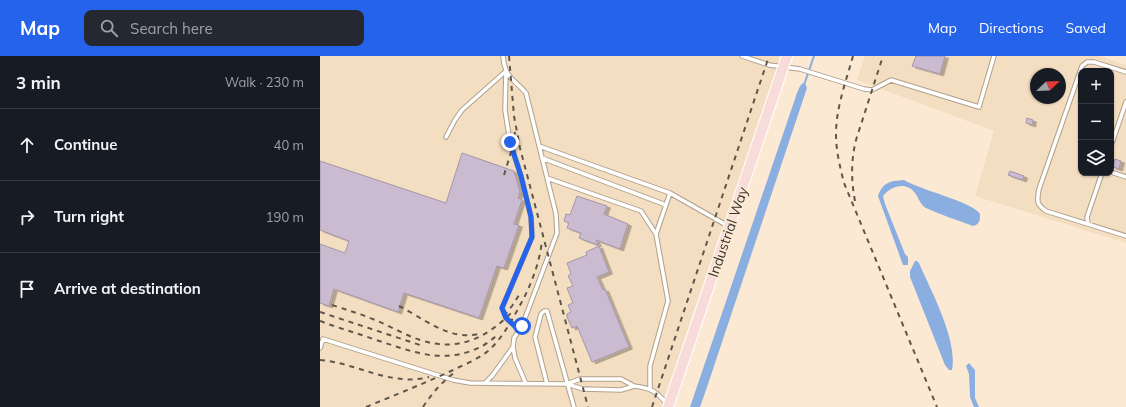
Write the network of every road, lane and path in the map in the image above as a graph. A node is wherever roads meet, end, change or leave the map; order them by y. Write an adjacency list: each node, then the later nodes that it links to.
1 (503, 56): 6 (lane)
2 (742, 56): 5 (lane)
3 (787, 56): 5 (main road, Industrial Way)
4 (994, 56): 5 (lane)
5 (783, 67): 20 (main road, Industrial Way)
6 (506, 71): 9 (lane); 11 (lane); 23 (lane)
7 (1126, 72): 19 (lane)
8 (1126, 102): 10 (lane)
9 (446, 137)
10 (1113, 140)
11 (539, 146): 12 (lane); 17 (lane)
12 (542, 158): 16 (lane); 18 (lane)
13 (1114, 173): 15 (lane)
14 (1101, 176): 19 (lane)
15 (1126, 177)
16 (547, 178): 21 (lane); 23 (lane)
17 (670, 193): 18 (lane); 20 (lane)
18 (666, 205): 21 (lane)
19 (1088, 224): 22 (lane)
20 (729, 227): 33 (main road, Industrial Way)
21 (656, 234): 32 (lane)
22 (1126, 236)
23 (519, 330): 25 (lane)
24 (321, 339): 26 (lane); 27 (lane)
25 (513, 347): 27 (lane); 28 (lane)
26 (320, 348)
27 (485, 383): 28 (lane)
28 (526, 384): 29 (lane)
29 (547, 384): 30 (lane); 30 (lane)
30 (567, 384): 31 (lane); 31 (lane); 34 (lane)
31 (634, 386): 32 (lane)
32 (650, 389): 33 (lane)
33 (668, 406)
34 (574, 407)

